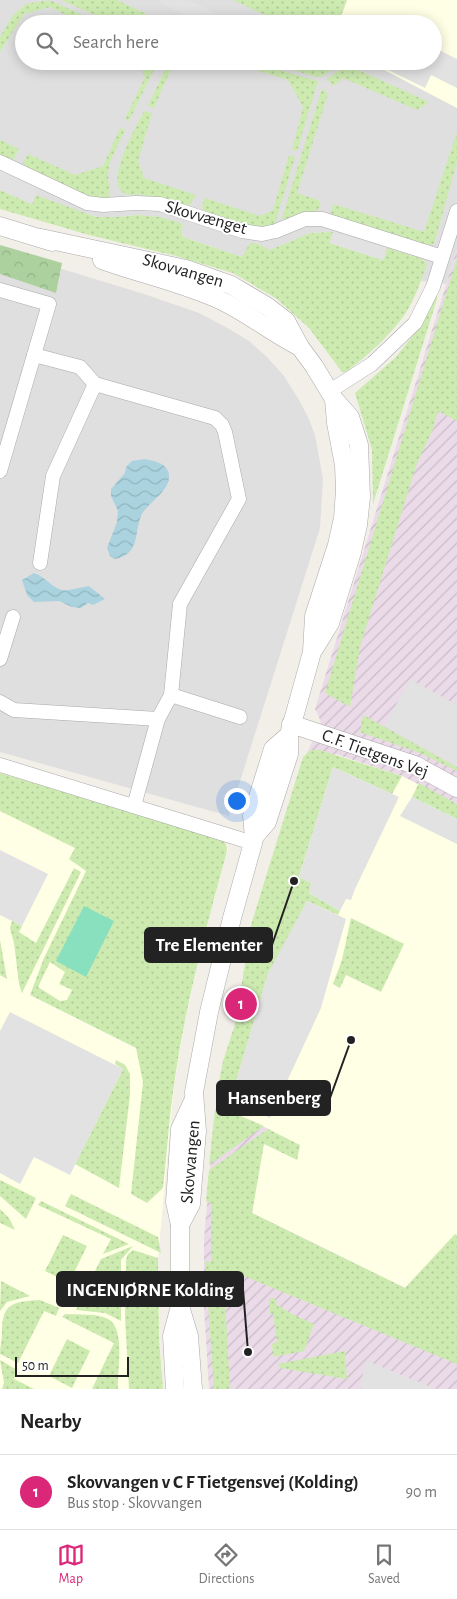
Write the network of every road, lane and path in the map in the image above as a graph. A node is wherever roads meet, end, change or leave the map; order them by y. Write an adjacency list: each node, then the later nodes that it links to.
1 (0, 162): 4 (street, Skovvænget)
2 (457, 211): 4 (street)
3 (0, 226): 8 (street, Skovvangen)
4 (442, 257): 8 (street)
5 (0, 290): 6 (street)
6 (34, 355): 7 (street); 9 (street)
7 (95, 384): 10 (street); 13 (street)
8 (332, 395): 17 (street, Skovvangen)
9 (0, 471)
10 (40, 563)
11 (13, 617): 12 (street)
12 (0, 659)
13 (171, 695): 15 (street); 16 (street)
14 (0, 702): 16 (street)
15 (240, 717)
16 (158, 719): 20 (street)
17 (290, 729): 19 (street, C.F. Tietgens Vej); 21 (street, Skovvangen)
18 (0, 765): 20 (street)
19 (457, 788)
20 (134, 806): 21 (street)
21 (254, 840): 22 (street, Skovvangen)
22 (180, 1306): 23 (street, Skovvangen); 24 (street, Skovvangen)
23 (175, 1389)
24 (192, 1389)

